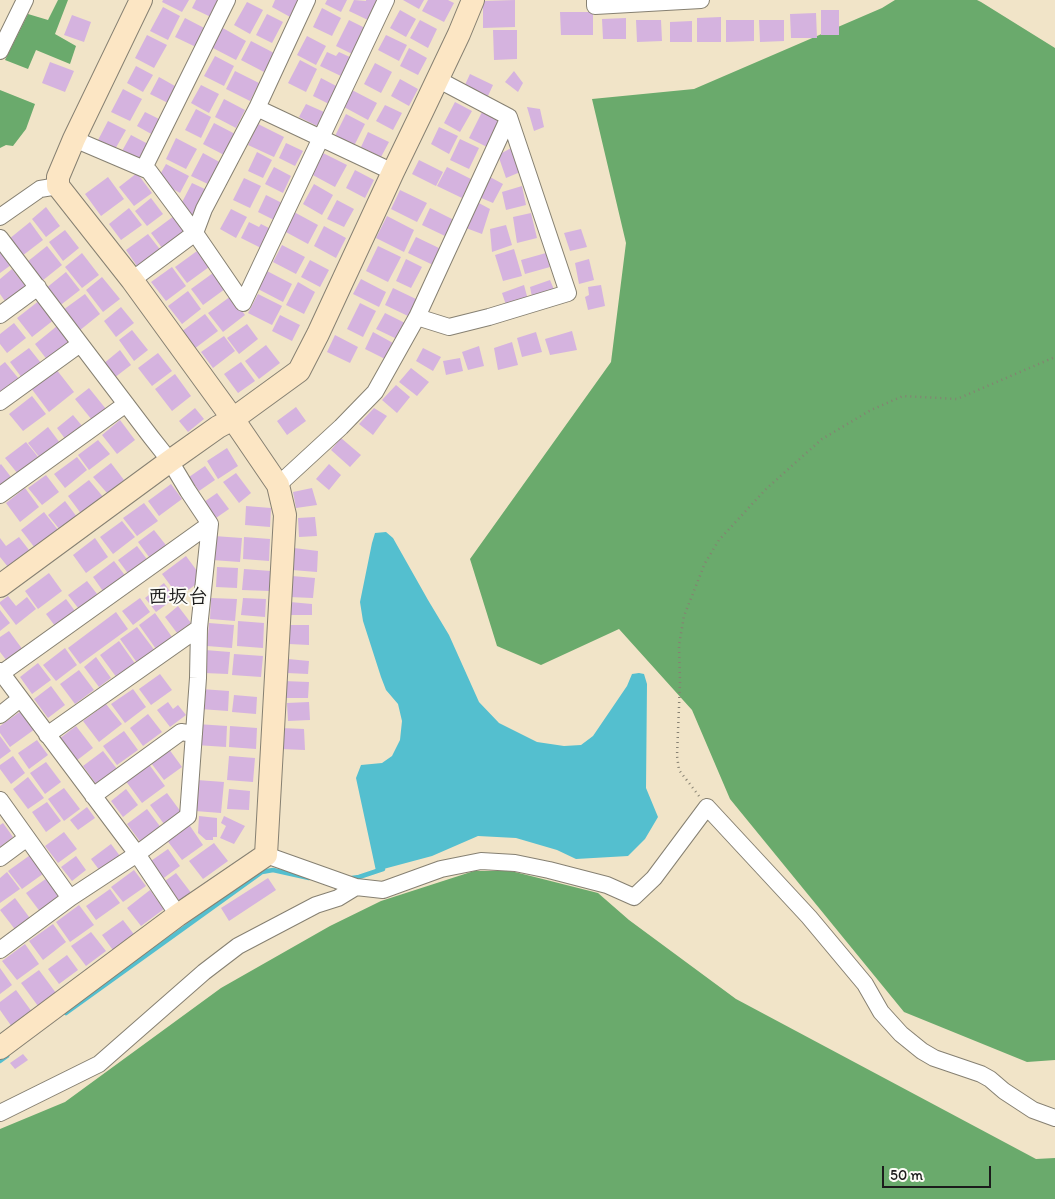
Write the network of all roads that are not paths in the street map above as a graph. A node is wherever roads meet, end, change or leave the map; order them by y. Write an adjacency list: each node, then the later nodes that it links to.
1 (24, 0): 9 (street)
2 (141, 0): 14 (street)
3 (227, 0): 15 (street)
4 (307, 0): 11 (street)
5 (386, 0): 13 (street)
6 (472, 0): 10 (street)
7 (595, 0): 8 (street)
8 (701, 0)
9 (0, 51)
10 (437, 79): 12 (street); 16 (street)
11 (256, 108): 13 (street); 19 (street)
12 (509, 117): 24 (street); 24 (street)
13 (321, 138): 16 (street); 19 (street)
14 (74, 140): 15 (street); 17 (street)
15 (144, 168): 19 (street)
16 (393, 172): 28 (street)
17 (58, 186): 18 (street); 21 (street)
18 (0, 217)
19 (194, 234): 21 (street)
20 (0, 238): 22 (street)
21 (132, 280): 28 (street)
22 (38, 287): 23 (street); 25 (street)
23 (0, 315)
24 (417, 317): 30 (street)
25 (80, 344): 26 (street); 27 (street)
26 (0, 402)
27 (126, 404): 29 (street); 31 (street)
28 (233, 419): 29 (street); 30 (street)
29 (170, 460): 32 (street); 33 (street)
30 (278, 485): 44 (street)
31 (0, 495)
32 (210, 524): 34 (street); 35 (street)
33 (0, 586)
34 (199, 628): 38 (street); 39 (street)
35 (1, 672): 36 (street)
36 (20, 699): 37 (street); 39 (street)
37 (0, 715)
38 (194, 734): 40 (street); 43 (street)
39 (47, 736): 40 (street)
40 (94, 796): 43 (street)
41 (0, 800): 42 (street)
42 (27, 838): 45 (street); 47 (street)
43 (136, 854): 47 (street); 48 (street)
44 (266, 855): 46 (street); 48 (street)
45 (0, 858)
46 (356, 887): 51 (street); 52 (street)
47 (70, 898): 49 (street)
48 (178, 915): 50 (street)
49 (0, 950)
50 (0, 1048)
51 (0, 1112)
52 (1055, 1118)

